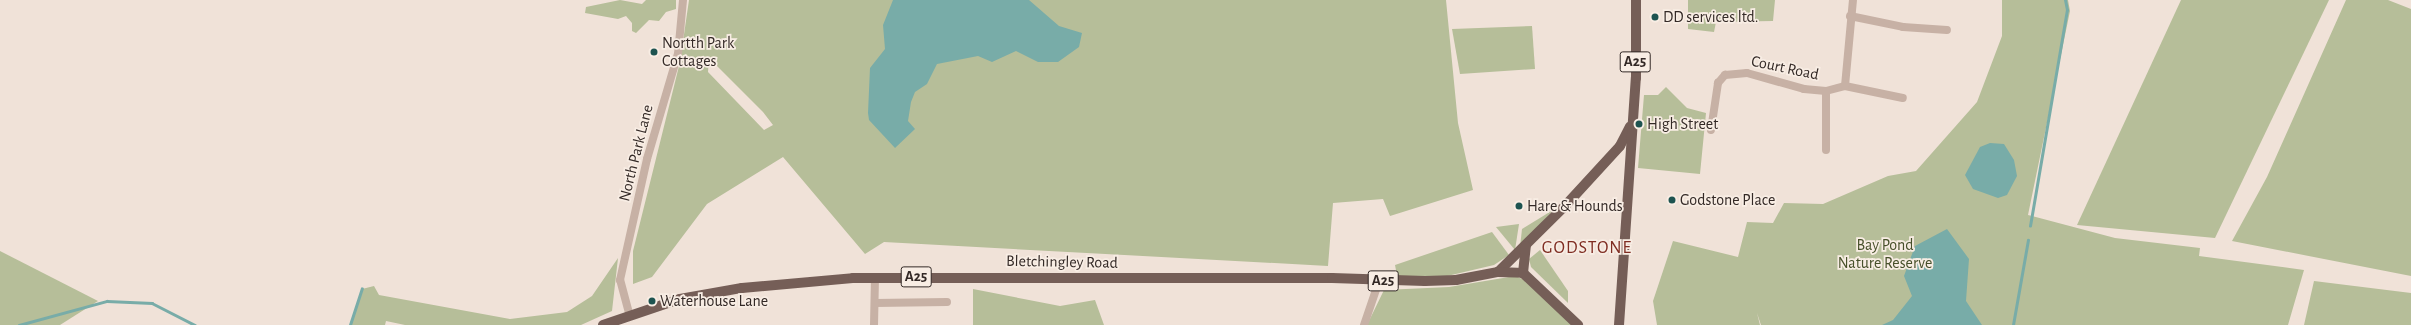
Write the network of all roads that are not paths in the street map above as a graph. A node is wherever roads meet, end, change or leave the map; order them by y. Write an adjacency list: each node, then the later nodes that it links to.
1 (683, 0): 21 (street, North Park Lane)
2 (1636, 0): 9 (main road, A25)
3 (1853, 0): 4 (street)
4 (1850, 16): 5 (street); 6 (street)
5 (1947, 30)
6 (1845, 86): 7 (street, Court Road); 8 (street)
7 (1826, 91): 10 (street, Court Road); 11 (street)
8 (1903, 98)
9 (1632, 124): 12 (main road); 13 (main road, A25)
10 (1711, 130)
11 (1826, 150)
12 (1616, 151): 13 (main road); 14 (main road)
13 (1629, 162): 26 (main road, A25)
14 (1526, 246): 15 (main road); 16 (main road)
15 (1498, 272): 16 (main road, A25); 18 (main road, Bletchingley Road / A25)
16 (1523, 273): 25 (main road)
17 (875, 278): 18 (main road, Bletchingley Road / A25); 20 (street); 21 (main road, Bletchingley Road / A25)
18 (1379, 281): 24 (street)
19 (947, 302): 20 (street)
20 (874, 303): 23 (street)
21 (629, 313): 22 (main road, A25)
22 (603, 325)
23 (874, 325)
24 (1364, 325)
25 (1578, 325)
26 (1619, 325)

